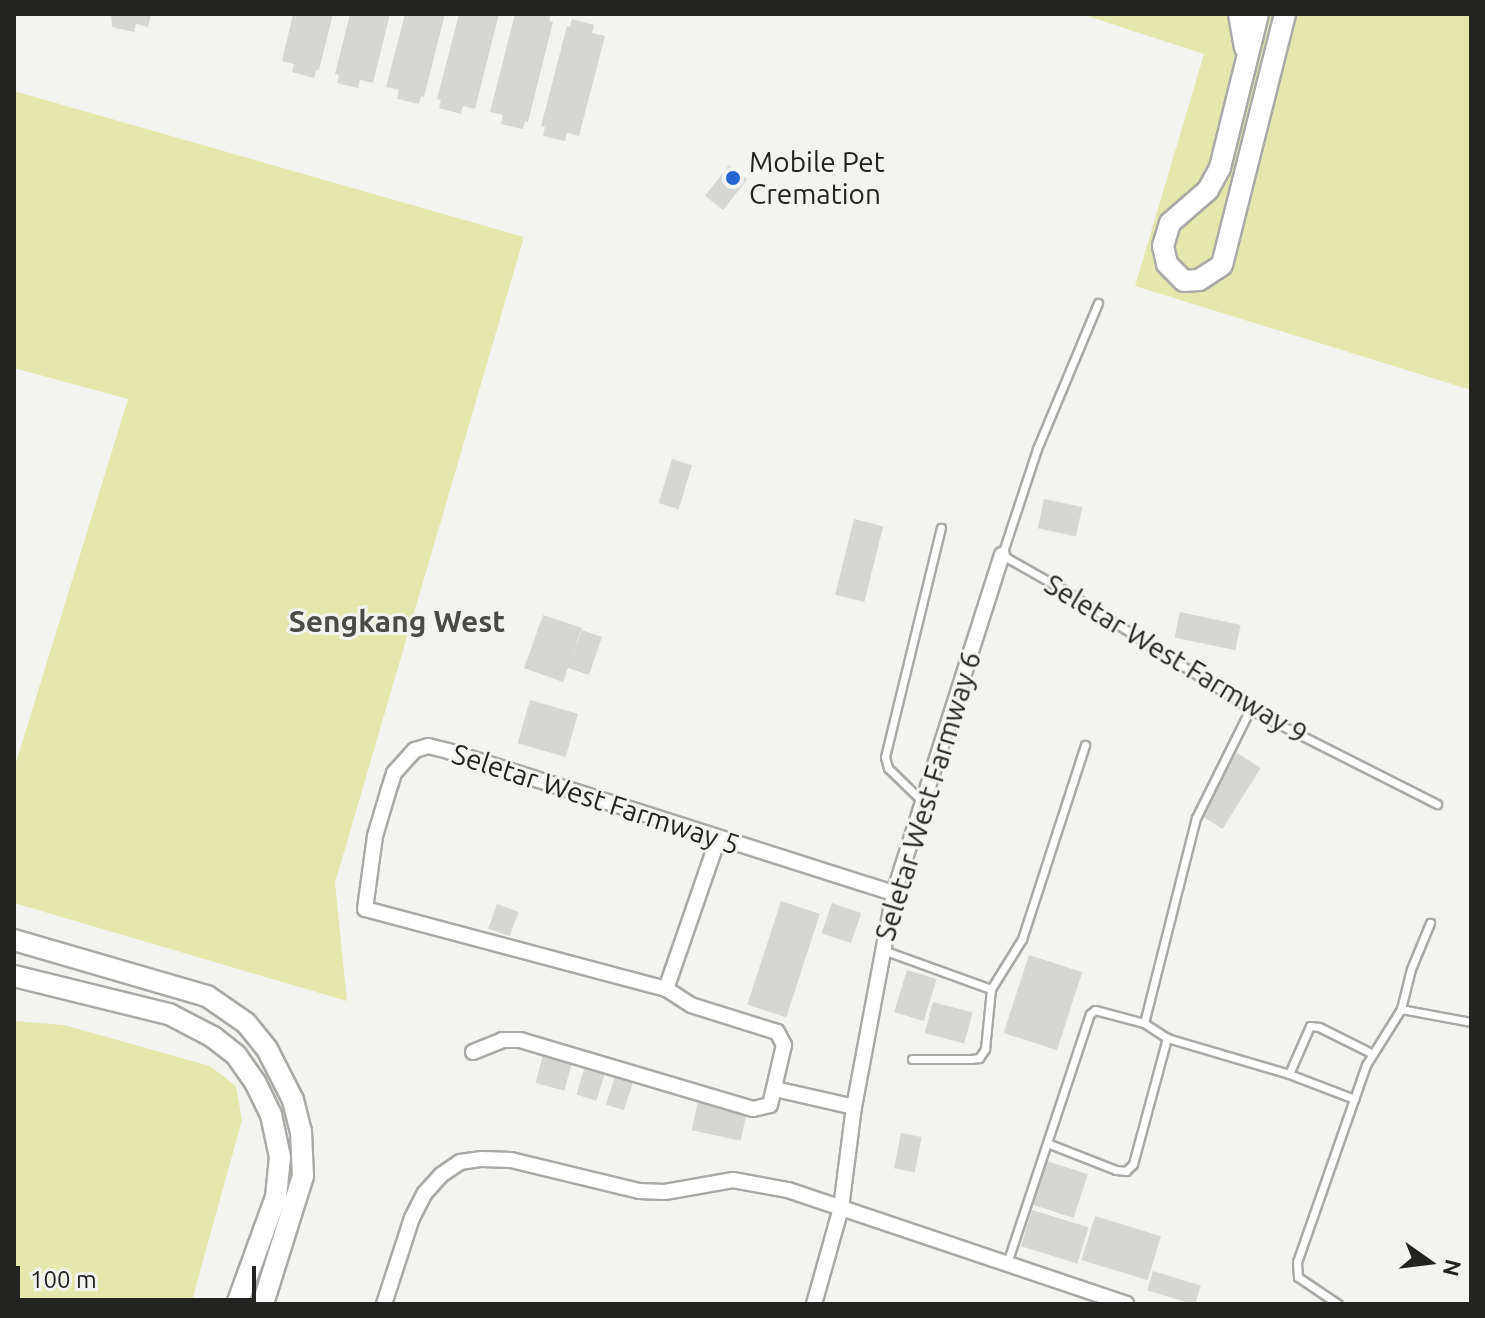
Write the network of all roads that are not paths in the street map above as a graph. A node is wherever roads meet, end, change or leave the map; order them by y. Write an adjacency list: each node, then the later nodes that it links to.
1 (1239, 14): 4 (main road)
2 (1258, 14): 4 (main road)
3 (1285, 14): 4 (main road)
4 (1247, 59)
5 (1098, 303): 7 (lane, Seletar West Farmway 6)
6 (941, 528): 10 (lane)
7 (1002, 555): 8 (lane, Seletar West Farmway 9); 10 (street, Seletar West Farmway 6)
8 (1250, 709): 11 (lane, Seletar West Farmway 9); 22 (lane)
9 (1085, 745): 19 (lane)
10 (923, 803): 13 (street, Seletar West Farmway 6)
11 (1437, 804)
12 (718, 839): 13 (street, Seletar West Farmway 5); 18 (street); 18 (street, Seletar West Farmway 5)
13 (894, 893): 16 (street, Seletar West Farmway 6)
14 (1430, 923): 20 (lane)
15 (14, 940): 35 (main road)
16 (881, 949): 19 (lane); 30 (street, Seletar West Farmway 6)
17 (14, 976): 34 (main road)
18 (666, 989): 28 (street)
19 (991, 989): 26 (lane)
20 (1401, 1009): 21 (lane); 25 (lane)
21 (1471, 1022)
22 (1144, 1023): 23 (lane); 31 (lane)
23 (1167, 1038): 27 (lane); 31 (lane)
24 (473, 1052): 28 (street)
25 (1371, 1053): 27 (lane); 29 (lane)
26 (912, 1059)
27 (1289, 1074): 29 (lane)
28 (775, 1089): 30 (street)
29 (1354, 1099): 39 (lane)
30 (854, 1107): 32 (street, Seletar West Farmway 6)
31 (1047, 1143): 33 (lane)
32 (841, 1208): 33 (street); 36 (street); 37 (street, Seletar West Farmway 6)
33 (1007, 1263): 38 (street)
34 (237, 1304)
35 (263, 1304)
36 (384, 1304)
37 (814, 1304)
38 (1126, 1304)
39 (1338, 1304)

